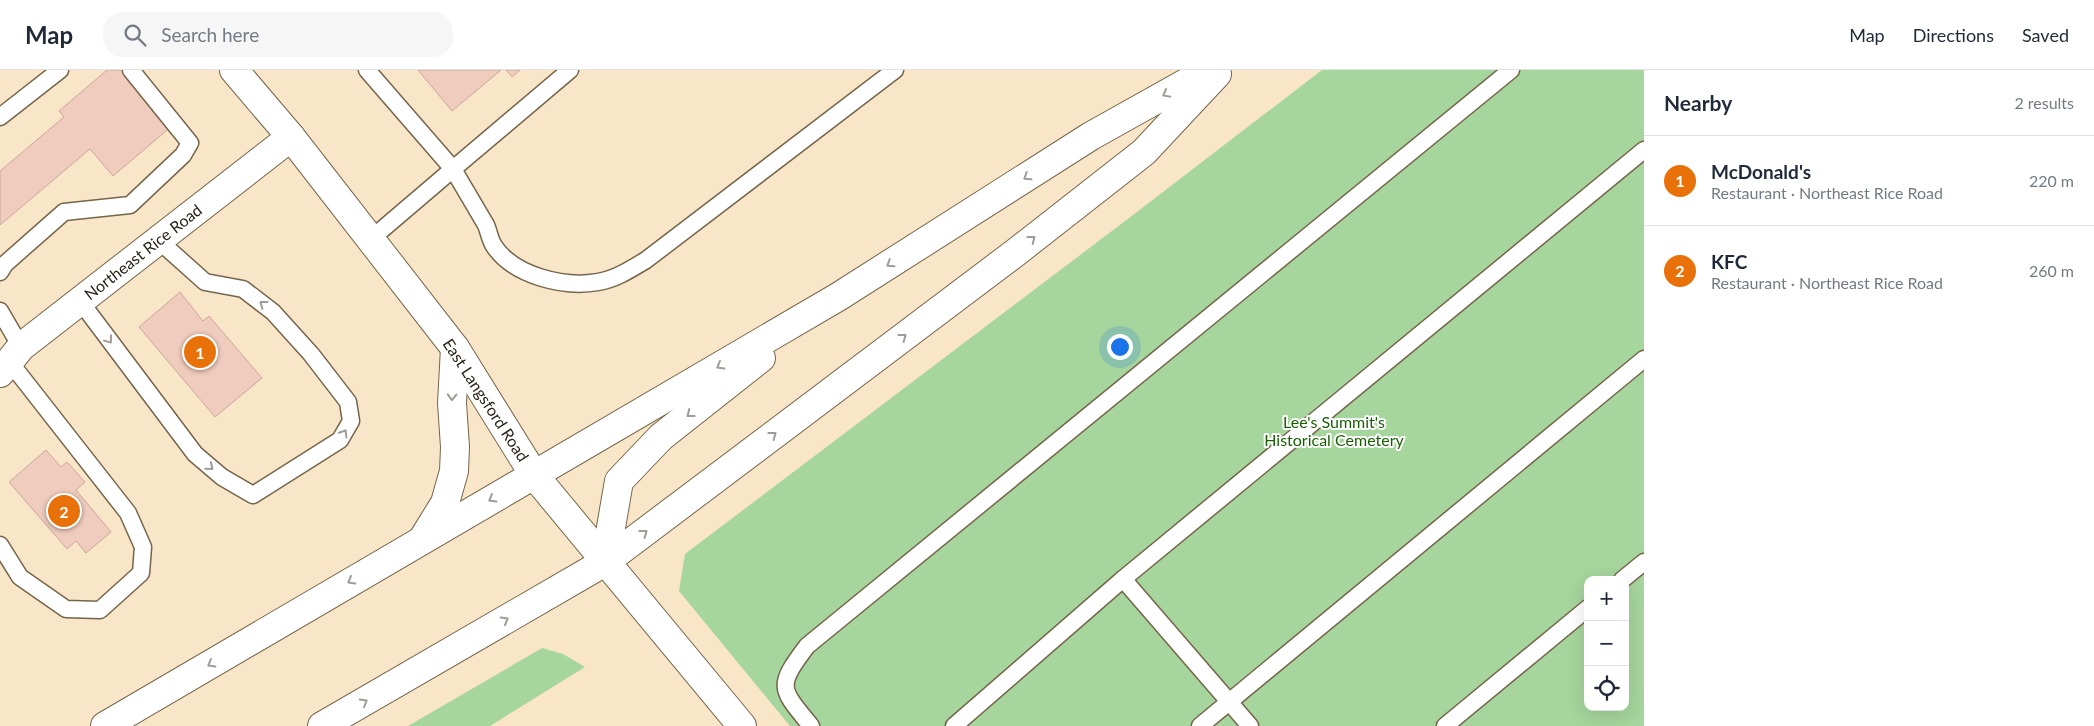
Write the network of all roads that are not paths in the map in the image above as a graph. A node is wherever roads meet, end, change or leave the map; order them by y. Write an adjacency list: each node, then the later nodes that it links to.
1 (60, 70): 10 (lane)
2 (131, 70): 16 (lane)
3 (234, 70): 11 (main road, East Langsford Road)
4 (367, 70): 13 (lane)
5 (570, 70): 13 (lane)
6 (895, 70): 13 (lane)
7 (1209, 70): 17 (main road, one-way to 17)
8 (1221, 70): 26 (main road, one-way to 8)
9 (1511, 70): 35 (lane)
10 (0, 117)
11 (291, 137): 14 (main road, East Langsford Road); 15 (main road, Northeast Rice Road)
12 (1644, 150): 29 (lane)
13 (453, 169): 14 (lane)
14 (371, 239): 20 (main road, East Langsford Road)
15 (158, 240): 18 (main road, Northeast Rice Road); 18 (lane, one-way to 15)
16 (0, 272)
17 (838, 297): 23 (main road, one-way to 23); 26 (main road, one-way to 26)
18 (80, 301): 22 (main road, Northeast Rice Road)
19 (0, 311): 22 (lane)
20 (455, 348): 23 (main road, East Langsford Road); 24 (main road, one-way to 24)
21 (1644, 359): 31 (lane)
22 (10, 360): 25 (lane)
23 (534, 475): 24 (main road, one-way to 24); 26 (main road, East Langsford Road)
24 (422, 540): 32 (main road, one-way to 32)
25 (0, 545)
26 (605, 562): 33 (main road, one-way to 26); 34 (main road, East Langsford Road)
27 (1644, 562): 28 (lane)
28 (1627, 576)
29 (1123, 579): 31 (lane); 36 (lane)
30 (1584, 611): 39 (lane)
31 (1228, 701): 37 (lane); 38 (lane)
32 (105, 726)
33 (322, 726)
34 (742, 726)
35 (811, 726)
36 (954, 726)
37 (1200, 726)
38 (1250, 726)
39 (1445, 726)

